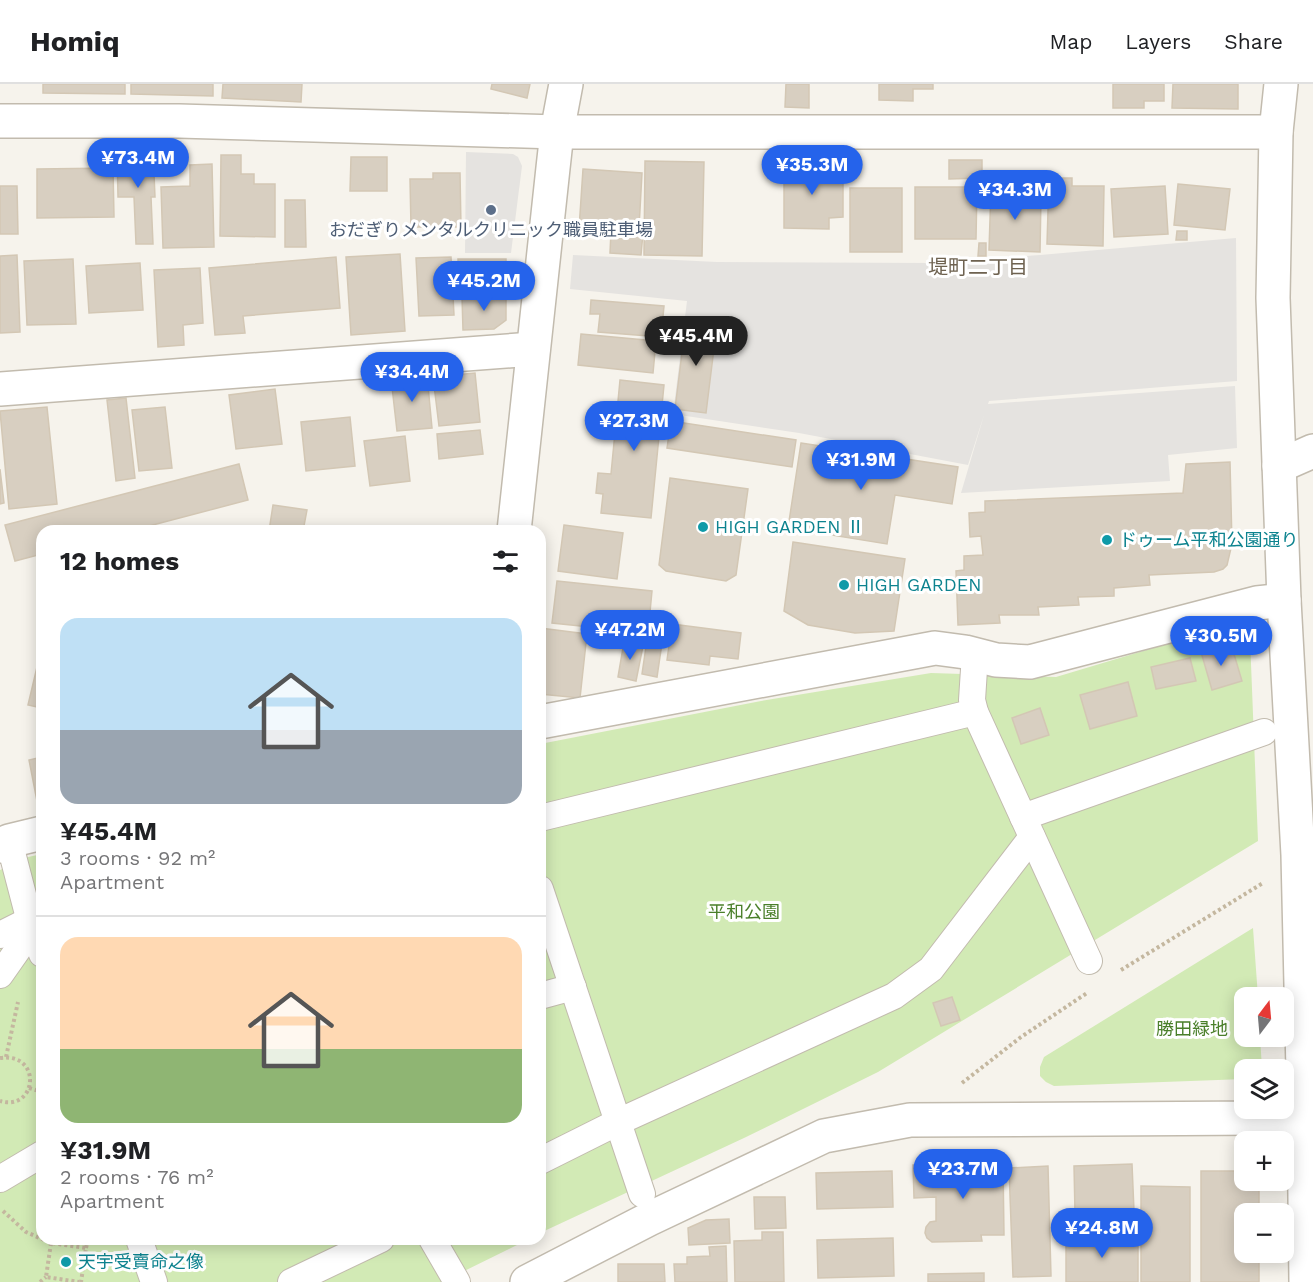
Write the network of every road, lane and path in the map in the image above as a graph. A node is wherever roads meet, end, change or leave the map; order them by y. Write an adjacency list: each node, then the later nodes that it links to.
1 (566, 84): 4 (street)
2 (1281, 84): 5 (street)
3 (0, 121): 4 (street)
4 (557, 132): 5 (street); 6 (street)
5 (1276, 132): 9 (street)
6 (533, 349): 7 (street); 10 (street)
7 (0, 389)
8 (1313, 452): 9 (street)
9 (1279, 466): 11 (street)
10 (515, 525)
11 (1284, 600): 12 (street); 20 (street)
12 (975, 654): 13 (street); 14 (street)
13 (975, 712): 16 (street); 17 (street)
14 (546, 721)
15 (1264, 732): 17 (street)
16 (546, 817)
17 (1027, 827): 25 (street); 34 (street)
18 (36, 834): 19 (street)
19 (3, 842): 21 (street)
20 (1305, 849): 33 (street)
21 (35, 920): 23 (street); 26 (street)
22 (546, 928): 24 (street)
23 (0, 935)
24 (551, 960): 27 (street)
25 (1089, 961)
26 (0, 975)
27 (573, 987): 28 (street); 34 (street)
28 (546, 994)
29 (0, 1058): 30 (path)
30 (29, 1088): 31 (path); 32 (path)
31 (36, 1090)
32 (0, 1101)
33 (1309, 1115): 54 (street); 55 (street)
34 (618, 1122): 36 (street); 38 (street)
35 (36, 1158): 37 (street)
36 (546, 1158)
37 (0, 1179)
38 (642, 1194)
39 (0, 1209): 40 (path)
40 (36, 1236)
41 (51, 1245): 48 (path)
42 (65, 1245): 47 (path)
43 (87, 1245): 47 (path)
44 (141, 1245): 51 (street)
45 (368, 1245): 52 (street)
46 (435, 1245): 53 (street)
47 (86, 1248): 50 (path)
48 (46, 1277): 49 (path); 50 (path)
49 (40, 1282)
50 (80, 1282)
51 (154, 1282)
52 (291, 1282)
53 (457, 1282)
54 (527, 1282)
55 (1306, 1282)

